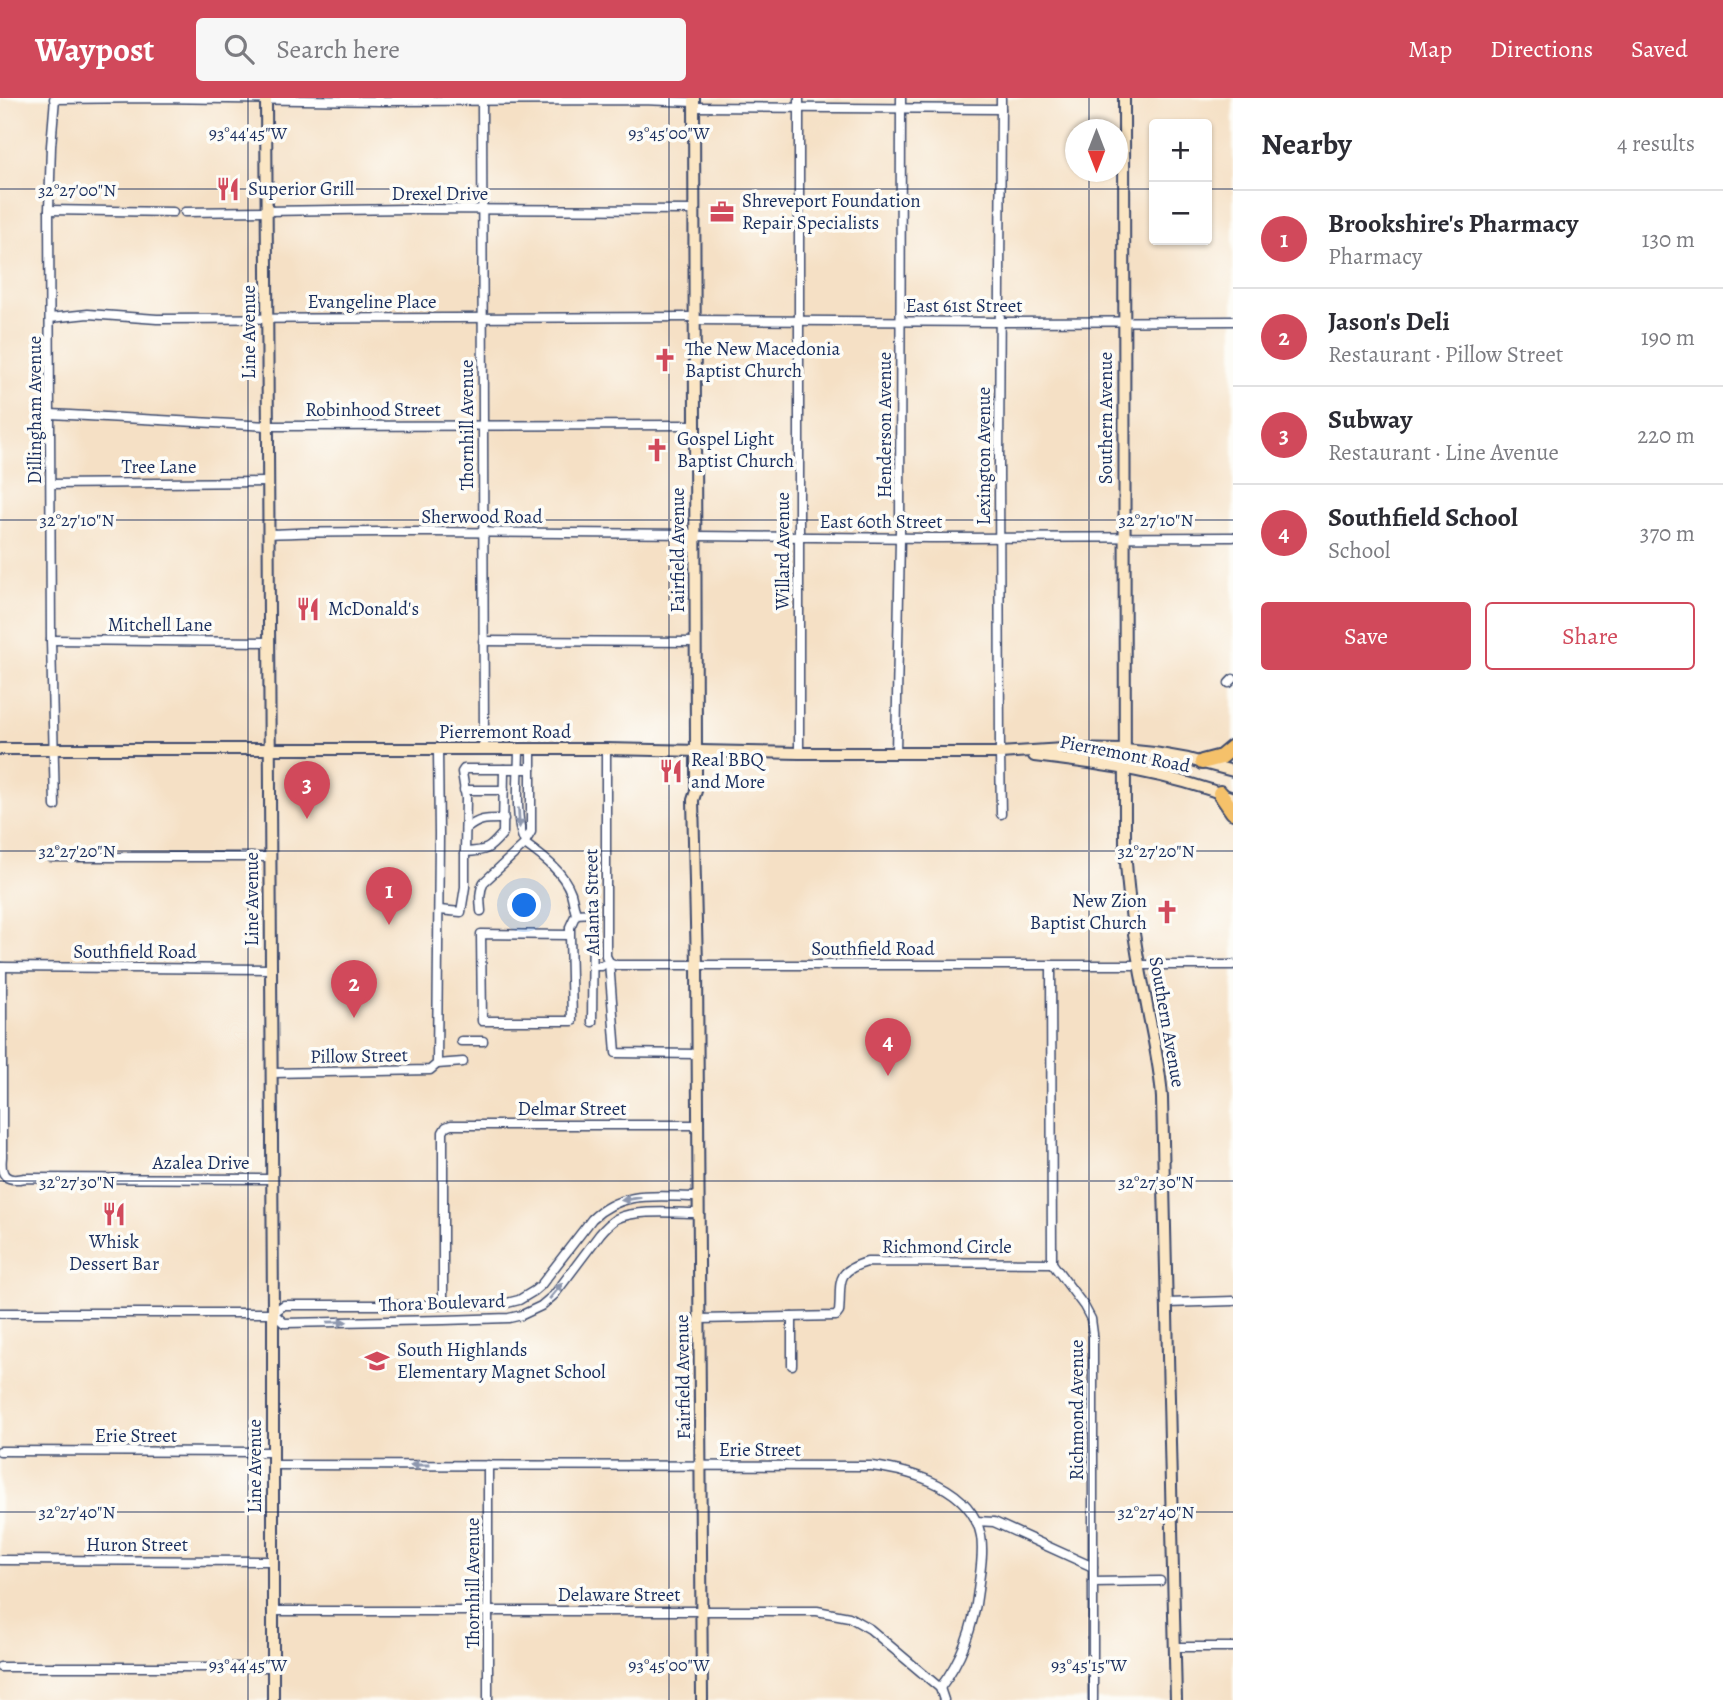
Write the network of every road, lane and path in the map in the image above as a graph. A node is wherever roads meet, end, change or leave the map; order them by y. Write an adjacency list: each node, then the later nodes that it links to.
1 (799, 98): 10 (street, Willard Avenue)
2 (901, 98): 11 (street, Henderson Avenue)
3 (1001, 98): 12 (street, Lexington Avenue)
4 (1124, 98): 25 (street, Southern Avenue)
5 (55, 99): 6 (street); 13 (street, Dillingham Avenue)
6 (266, 99): 7 (street); 14 (street, Line Avenue)
7 (380, 99): 8 (street)
8 (482, 101): 9 (street); 15 (street, Thornhill Avenue)
9 (694, 102): 10 (street); 16 (street, Fairfield Avenue)
10 (799, 108): 11 (street); 23 (street, Willard Avenue)
11 (901, 109): 12 (street); 24 (street, Henderson Avenue)
12 (1001, 109): 27 (street, Lexington Avenue)
13 (49, 210): 17 (street); 19 (street, Dillingham Avenue)
14 (266, 210): 15 (street, Drexel Drive); 18 (street, Drexel Drive); 20 (street, Line Avenue)
15 (483, 210): 16 (street, Drexel Drive); 21 (street, Thornhill Avenue)
16 (695, 210): 22 (street, Fairfield Avenue)
17 (173, 212)
18 (185, 212)
19 (50, 318): 20 (street, Evangeline Place); 28 (street, Dillingham Avenue)
20 (267, 318): 21 (street, Evangeline Place); 30 (street, Line Avenue)
21 (483, 318): 22 (street, Evangeline Place); 31 (street, Thornhill Avenue)
22 (695, 319): 23 (street, East 61st Street); 29 (street, Fairfield Avenue)
23 (798, 321): 24 (street, East 61st Street); 37 (street, Willard Avenue)
24 (901, 321): 27 (street, East 61st Street); 41 (street, Henderson Avenue)
25 (1124, 321): 26 (street, East 61st Street); 27 (street, East 61st Street); 39 (street, Southern Avenue)
26 (1233, 321)
27 (1001, 322): 38 (street, Lexington Avenue)
28 (51, 414): 30 (street, Robinhood Street); 33 (street, Dillingham Avenue)
29 (696, 425): 31 (street, Robinhood Street); 36 (street, Fairfield Avenue)
30 (267, 426): 31 (street, Robinhood Street); 32 (street, Line Avenue)
31 (484, 426): 34 (street, Thornhill Avenue)
32 (267, 482): 33 (street, Tree Lane); 35 (street, Line Avenue)
33 (51, 484): 42 (street, Dillingham Avenue)
34 (483, 533): 35 (street, Sherwood Road); 36 (street, Sherwood Road); 43 (street, Thornhill Avenue)
35 (268, 534): 44 (street, Line Avenue)
36 (696, 535): 37 (street, East 60th Street); 45 (street, Fairfield Avenue)
37 (798, 537): 41 (street, East 60th Street); 56 (street, Willard Avenue)
38 (1000, 537): 39 (street, East 60th Street); 41 (street, East 60th Street); 58 (street, Lexington Avenue)
39 (1124, 537): 40 (street, East 60th Street); 55 (street, Southern Avenue)
40 (1233, 537)
41 (900, 538): 57 (street, Henderson Avenue)
42 (51, 640): 44 (street, Mitchell Lane); 48 (street, Dillingham Avenue)
43 (483, 641): 45 (street); 50 (street, Thornhill Avenue)
44 (268, 642): 49 (street, Line Avenue)
45 (696, 642): 54 (street, Fairfield Avenue)
46 (1233, 747): 59 (highway)
47 (0, 749): 48 (street, Pierremont Road)
48 (54, 749): 49 (street, Pierremont Road); 68 (street, Dillingham Avenue)
49 (269, 749): 53 (street, Pierremont Road); 76 (street, Line Avenue)
50 (484, 749): 51 (street, Pierremont Road); 53 (street, Pierremont Road)
51 (525, 749): 52 (street, Pierremont Road); 62 (street); 63 (street)
52 (606, 749): 54 (street, Pierremont Road); 81 (street, Atlanta Street)
53 (438, 750): 77 (street)
54 (696, 750): 56 (street, Pierremont Road); 82 (street, Fairfield Avenue)
55 (1125, 750): 58 (street, Pierremont Road); 59 (street, Pierremont Road); 60 (street, Southern Avenue)
56 (799, 753): 57 (street, Pierremont Road)
57 (896, 753): 58 (street, Pierremont Road)
58 (1005, 753): 60 (street, Pierremont Road); 70 (street, Lexington Avenue)
59 (1202, 762): 64 (street, Pierremont Road)
60 (1125, 768): 67 (street, Pierremont Road); 84 (street, Southern Avenue)
61 (504, 769): 62 (street); 65 (street); 66 (street)
62 (519, 769): 63 (street); 73 (street, one-way to 73)
63 (531, 769): 73 (street)
64 (1233, 771)
65 (464, 790): 66 (street); 72 (street)
66 (504, 790): 71 (street)
67 (1227, 796): 69 (highway)
68 (55, 806)
69 (1233, 812)
70 (1001, 814)
71 (504, 819): 72 (street); 74 (street)
72 (466, 829): 74 (street)
73 (525, 843): 78 (street); 79 (street)
74 (466, 852): 77 (street)
75 (51, 856): 76 (street)
76 (270, 857): 88 (street, Line Avenue)
77 (439, 910): 93 (street)
78 (481, 911)
79 (576, 915): 80 (street); 86 (street)
80 (570, 935): 80 (street)
81 (609, 961): 82 (street, Southfield Road); 86 (street); 92 (street, Atlanta Street)
82 (697, 965): 83 (street, Southfield Road); 92 (street, Fairfield Avenue)
83 (1051, 965): 84 (street, Southfield Road); 100 (street)
84 (1139, 965): 85 (street, Southfield Road); 102 (street, Southern Avenue)
85 (1233, 965)
86 (592, 966): 89 (street)
87 (1, 967): 88 (street, Southfield Road); 97 (street, Azalea Drive)
88 (270, 969): 95 (street, Line Avenue)
89 (592, 1022)
90 (461, 1041): 91 (street)
91 (483, 1041)
92 (697, 1055): 96 (street, Fairfield Avenue)
93 (437, 1060): 94 (street, Pillow Street); 95 (street, Pillow Street)
94 (463, 1062)
95 (272, 1073): 97 (street, Line Avenue)
96 (698, 1125): 98 (street, Fairfield Avenue); 103 (street, Delmar Street)
97 (272, 1179): 104 (street, Line Avenue)
98 (699, 1197): 99 (street, Fairfield Avenue); 103 (street, Thora Boulevard, one-way to 103)
99 (699, 1213): 104 (street, Thora Boulevard, one-way to 99); 107 (street, Fairfield Avenue)
100 (1052, 1263): 106 (street, Richmond Circle); 117 (street, Richmond Avenue)
101 (1233, 1301): 102 (street)
102 (1167, 1303): 123 (street, Southern Avenue)
103 (443, 1305): 104 (street, Thora Boulevard)
104 (273, 1312): 105 (street, Thora Boulevard); 110 (street, Line Avenue)
105 (0, 1313)
106 (792, 1317): 107 (street); 108 (street)
107 (700, 1318): 113 (street, Fairfield Avenue)
108 (792, 1365)
109 (0, 1451): 110 (street, Erie Street)
110 (272, 1452): 111 (street, Line Avenue)
111 (272, 1465): 112 (street, Erie Street, one-way to 111); 116 (street, Line Avenue)
112 (488, 1465): 113 (street, Erie Street); 121 (street, Thornhill Avenue)
113 (701, 1466): 114 (street, Erie Street); 122 (street, Fairfield Avenue)
114 (976, 1521): 117 (street); 127 (street)
115 (0, 1560): 116 (street, Huron Street)
116 (274, 1561): 120 (street, Line Avenue)
117 (1093, 1566): 119 (street, Richmond Avenue)
118 (1160, 1581): 119 (street)
119 (1093, 1582): 132 (street, Richmond Avenue)
120 (273, 1611): 121 (street, Delaware Street); 126 (street, Line Avenue)
121 (489, 1611): 122 (street, Delaware Street); 129 (street, Thornhill Avenue)
122 (702, 1611): 127 (street, Delaware Street); 130 (street, Fairfield Avenue)
123 (1175, 1647): 124 (street); 133 (street, Southern Avenue)
124 (1233, 1647)
125 (0, 1667): 126 (street)
126 (273, 1667): 128 (street, Line Avenue)
127 (940, 1688): 131 (street)
128 (273, 1700)
129 (488, 1700)
130 (702, 1700)
131 (944, 1700)
132 (1093, 1700)
133 (1176, 1700)

